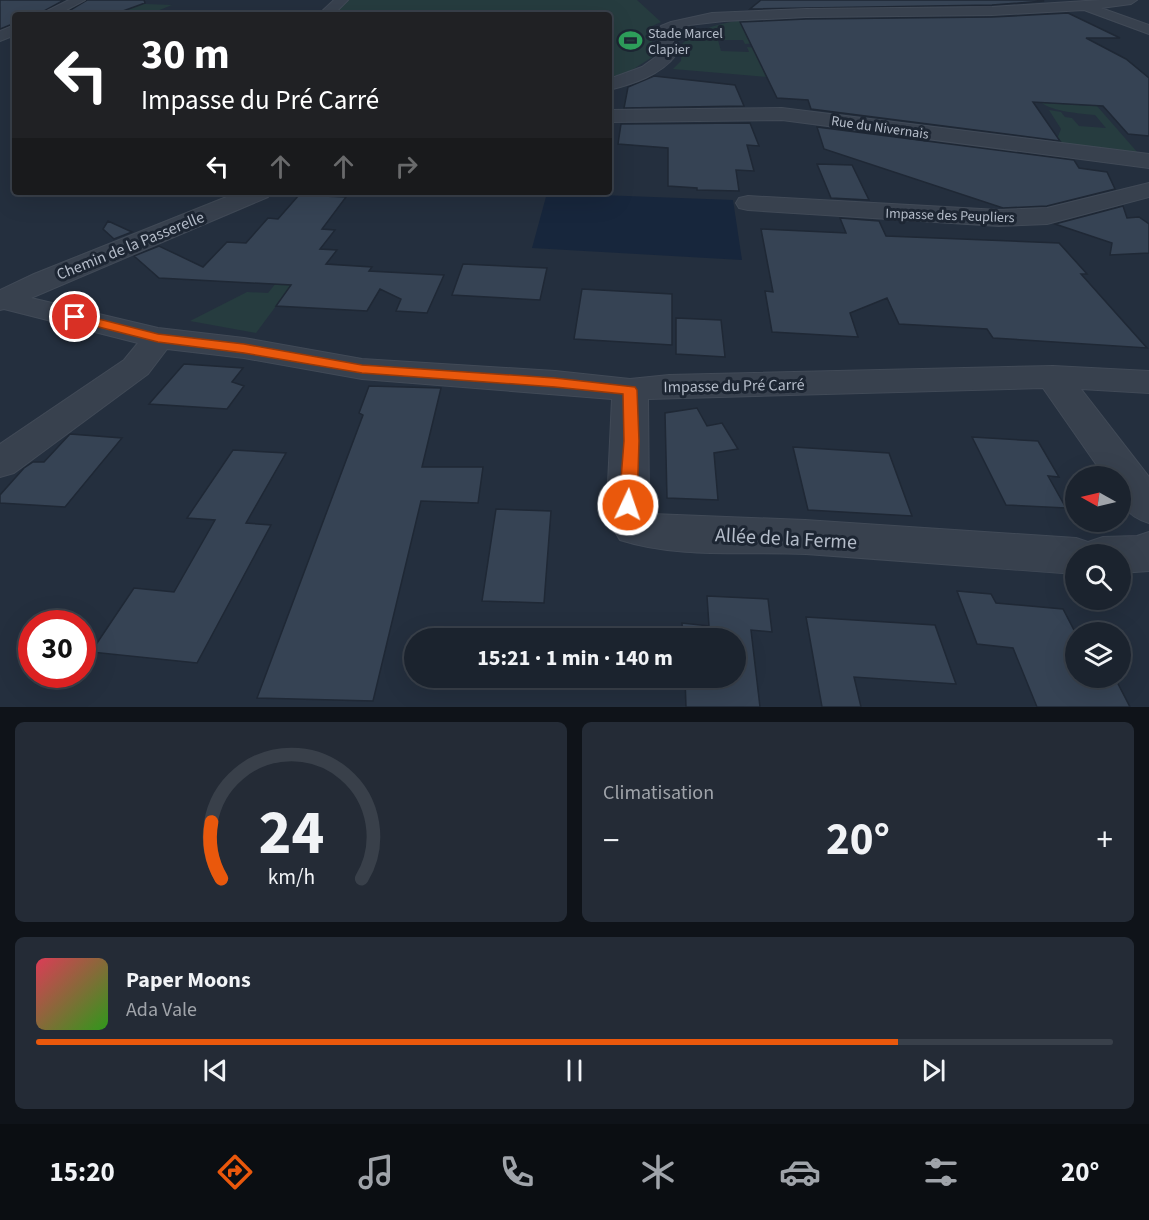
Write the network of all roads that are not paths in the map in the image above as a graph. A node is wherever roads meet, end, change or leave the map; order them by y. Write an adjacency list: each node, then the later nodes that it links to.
1 (79, 0): 5 (street)
2 (342, 0): 6 (street)
3 (1131, 0): 4 (street)
4 (1086, 6): 7 (street); 8 (street)
5 (53, 12)
6 (328, 12)
7 (1149, 30)
8 (612, 84)
9 (612, 116): 10 (street, Rue du Nivernais)
10 (1148, 162)
11 (1149, 190): 13 (street, Impasse des Peupliers)
12 (253, 195): 14 (street, Chemin de la Passerelle)
13 (748, 203)
14 (1, 300): 15 (street, Impasse du Pré Carré)
15 (158, 338): 18 (street, Impasse du Pré Carré); 19 (street)
16 (1053, 377): 17 (street, Impasse du Pré Carré); 18 (street, Impasse du Pré Carré); 20 (street)
17 (1149, 382)
18 (630, 390): 23 (street, Allée de la Ferme)
19 (0, 463)
20 (1149, 507)
21 (1149, 550): 22 (street)
22 (1131, 554)
23 (1065, 555)

